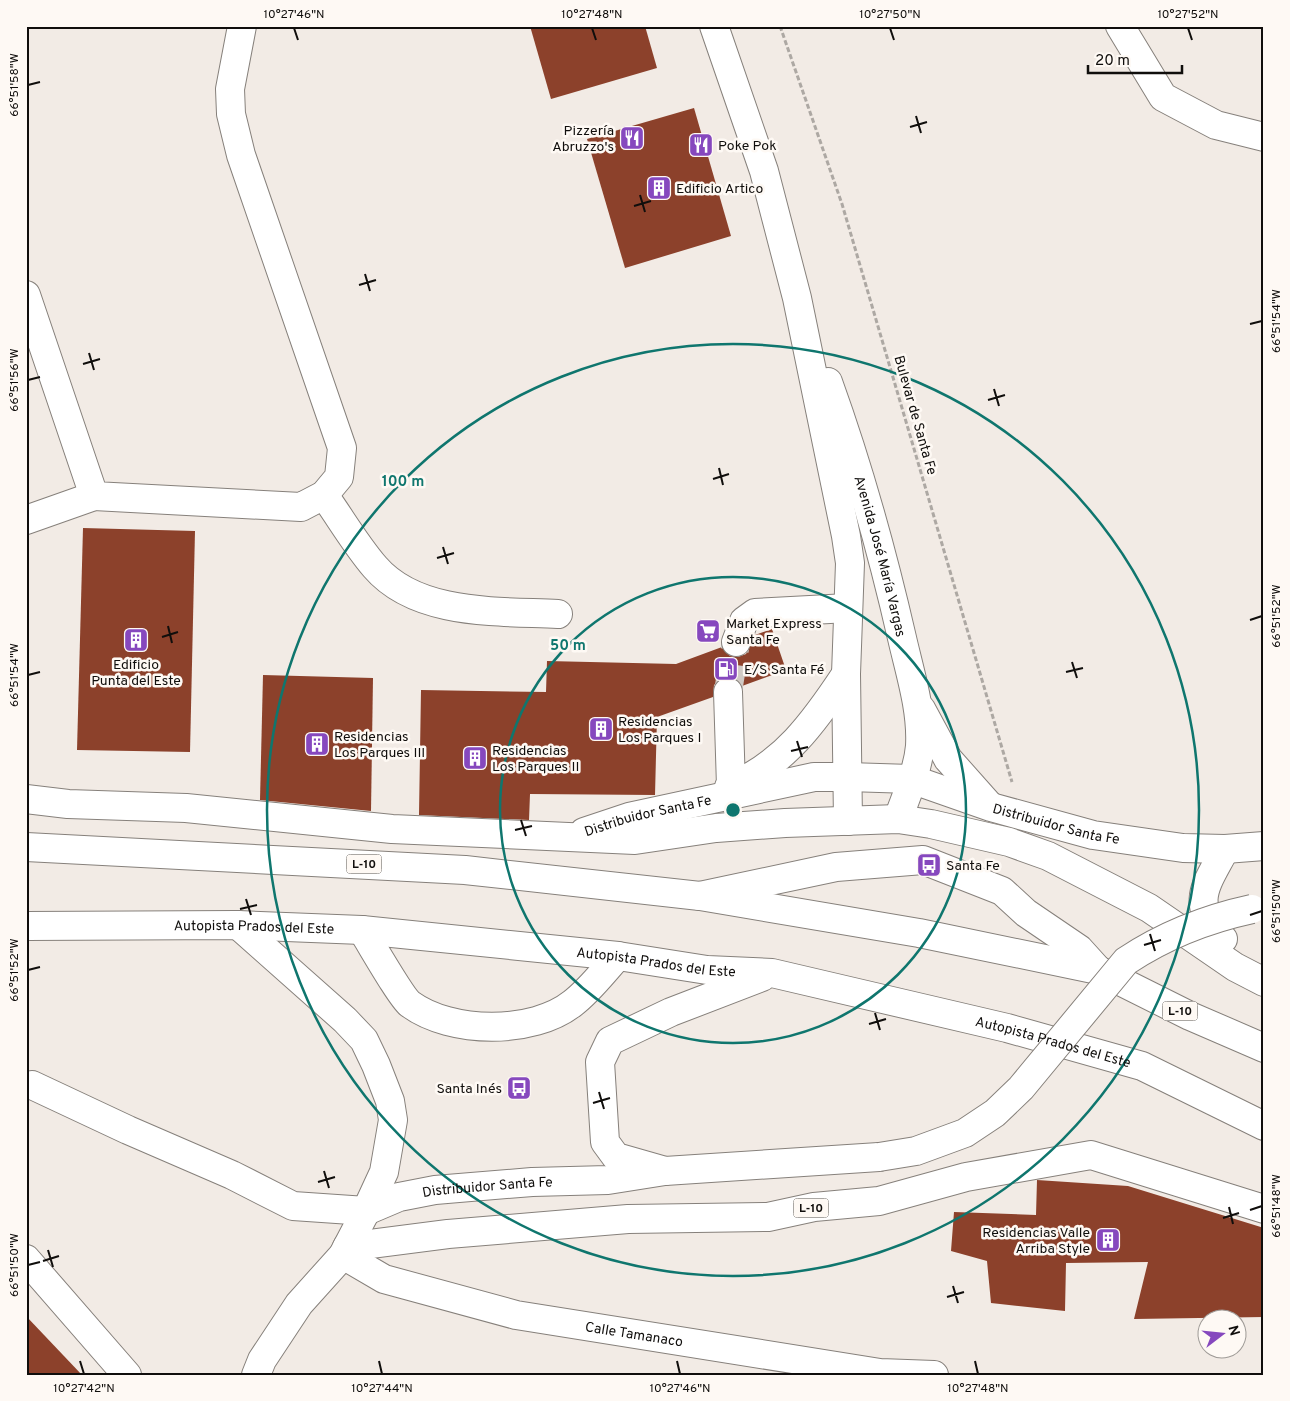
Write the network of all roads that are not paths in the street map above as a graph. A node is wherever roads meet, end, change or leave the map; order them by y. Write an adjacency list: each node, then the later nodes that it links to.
1 (242, 26): 7 (main road)
2 (714, 26): 6 (main road, Avenida José María Vargas)
3 (1120, 26): 4 (main road)
4 (1264, 137)
5 (26, 295): 8 (main road)
6 (797, 298): 10 (main road, Avenida José María Vargas); 15 (main road, Avenida José María Vargas)
7 (324, 495): 8 (main road); 11 (main road)
8 (94, 496): 9 (main road)
9 (26, 520)
10 (848, 608): 12 (main road); 13 (main road, Avenida José María Vargas)
11 (558, 614)
12 (736, 642)
13 (846, 674): 16 (main road, Avenida José María Vargas); 18 (main road)
14 (728, 692): 18 (main road)
15 (917, 703): 17 (main road, Avenida José María Vargas); 20 (main road)
16 (848, 777): 17 (main road, Distribuidor Santa Fe); 21 (main road, Distribuidor Santa Fe); 23 (main road, Avenida José María Vargas)
17 (911, 779): 20 (main road, Distribuidor Santa Fe); 22 (main road, Avenida José María Vargas)
18 (731, 786): 21 (main road)
19 (26, 799): 24 (main road)
20 (990, 807): 27 (main road, Distribuidor Santa Fe)
21 (671, 809): 24 (main road, Distribuidor Santa Fe)
22 (898, 819): 23 (main road, Distribuidor Santa Fe); 37 (main road, Distribuidor Santa Fe)
23 (848, 821): 24 (main road, Distribuidor Santa Fe)
24 (570, 837)
25 (1264, 846): 27 (main road, Distribuidor Santa Fe)
26 (26, 847): 28 (main road, L-10)
27 (1225, 849): 36 (main road)
28 (700, 896): 34 (main road, L-10); 34 (main road)
29 (1264, 908): 41 (main road, Distribuidor Santa Fe, bridge)
30 (238, 925): 31 (main road, Autopista Prados del Este); 32 (main road, Autopista Prados del Este); 43 (main road)
31 (26, 926)
32 (362, 930): 33 (main road, Autopista Prados del Este); 33 (main road)
33 (618, 956): 35 (main road, Autopista Prados del Este)
34 (1098, 970): 38 (main road, L-10)
35 (772, 973): 40 (main road, Autopista Prados del Este); 41 (main road)
36 (1264, 974)
37 (1264, 982)
38 (1264, 1048)
39 (32, 1085): 43 (main road)
40 (1264, 1126)
41 (665, 1171): 43 (main road, Distribuidor Santa Fe)
42 (1264, 1209): 44 (main road, L-10)
43 (366, 1211): 44 (main road)
44 (345, 1251): 47 (main road); 48 (main road, Calle Tamanaco)
45 (26, 1259): 46 (main road)
46 (127, 1375)
47 (256, 1375)
48 (934, 1375)

